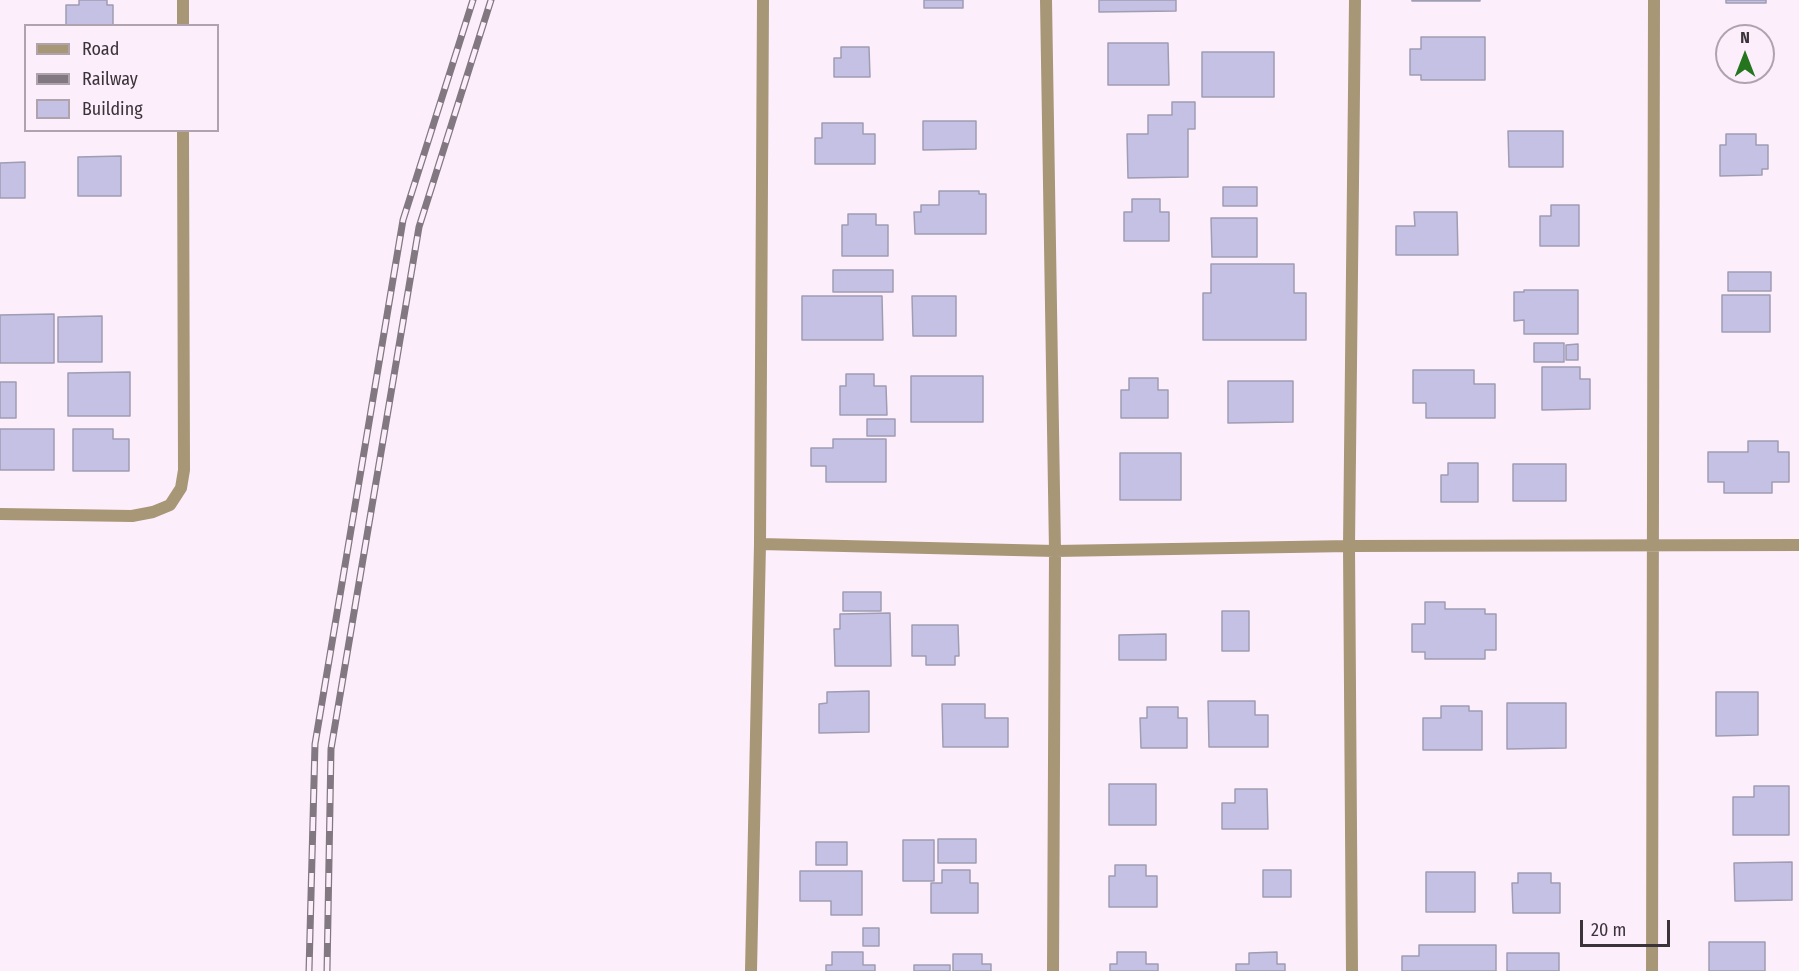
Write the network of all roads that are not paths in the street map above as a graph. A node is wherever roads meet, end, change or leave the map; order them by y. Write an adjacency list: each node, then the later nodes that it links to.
1 (183, 0): 6 (street)
2 (763, 0): 9 (street)
3 (1046, 0): 13 (street)
4 (1354, 0): 12 (street)
5 (1654, 0): 10 (street)
6 (183, 24)
7 (183, 132): 8 (street)
8 (0, 514)
9 (760, 544): 13 (street); 14 (street)
10 (1652, 545): 11 (street); 12 (street); 17 (street)
11 (1799, 545)
12 (1349, 546): 13 (street); 16 (street)
13 (1055, 551): 15 (street)
14 (752, 971)
15 (1053, 971)
16 (1352, 971)
17 (1653, 971)

